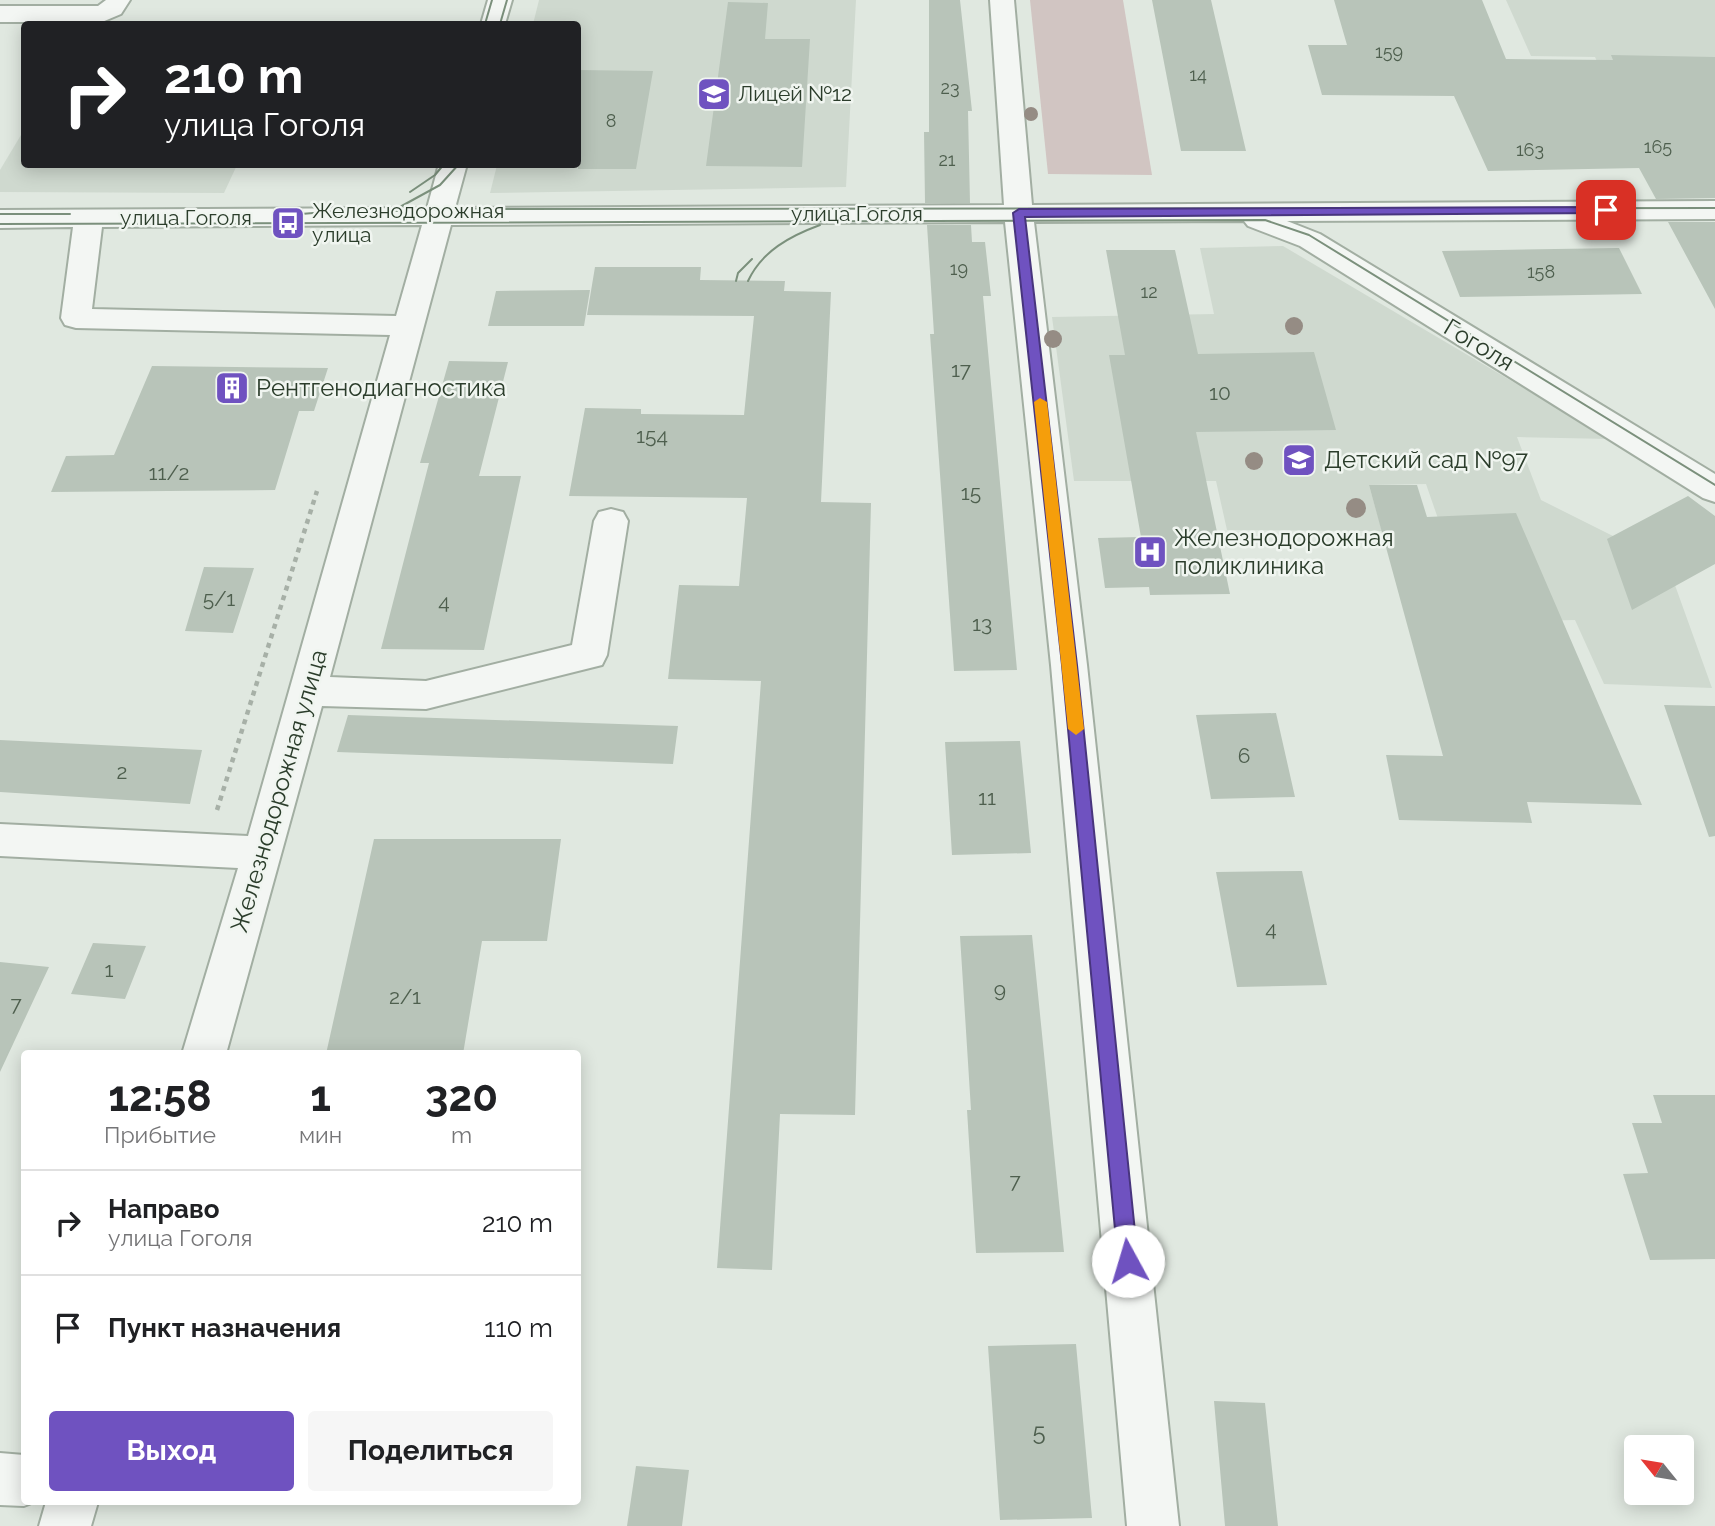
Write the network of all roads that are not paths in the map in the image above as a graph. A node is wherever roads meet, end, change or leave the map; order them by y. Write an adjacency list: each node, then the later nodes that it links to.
1 (118, 0): 4 (street)
2 (500, 0): 5 (street)
3 (1002, 0): 9 (street)
4 (0, 14)
5 (494, 21)
6 (452, 168): 10 (street, Железнодорожная улица)
7 (1715, 210): 8 (street, улица Гоголя)
8 (1236, 212): 9 (street, улица Гоголя); 14 (street, Гоголя)
9 (1019, 213): 10 (street, улица Гоголя); 24 (street)
10 (438, 215): 11 (street, улица Гоголя); 13 (street, Железнодорожная улица)
11 (89, 218): 12 (street, улица Гоголя); 13 (street)
12 (0, 219)
13 (407, 326): 16 (street, Железнодорожная улица)
14 (1715, 490)
15 (611, 521): 16 (street)
16 (307, 691): 18 (street, Железнодорожная улица)
17 (0, 840): 18 (street)
18 (263, 852): 19 (street, Железнодорожная улица)
19 (205, 1050)
20 (0, 1479): 21 (street)
21 (21, 1480)
22 (71, 1505): 23 (street)
23 (65, 1526)
24 (1153, 1526)

